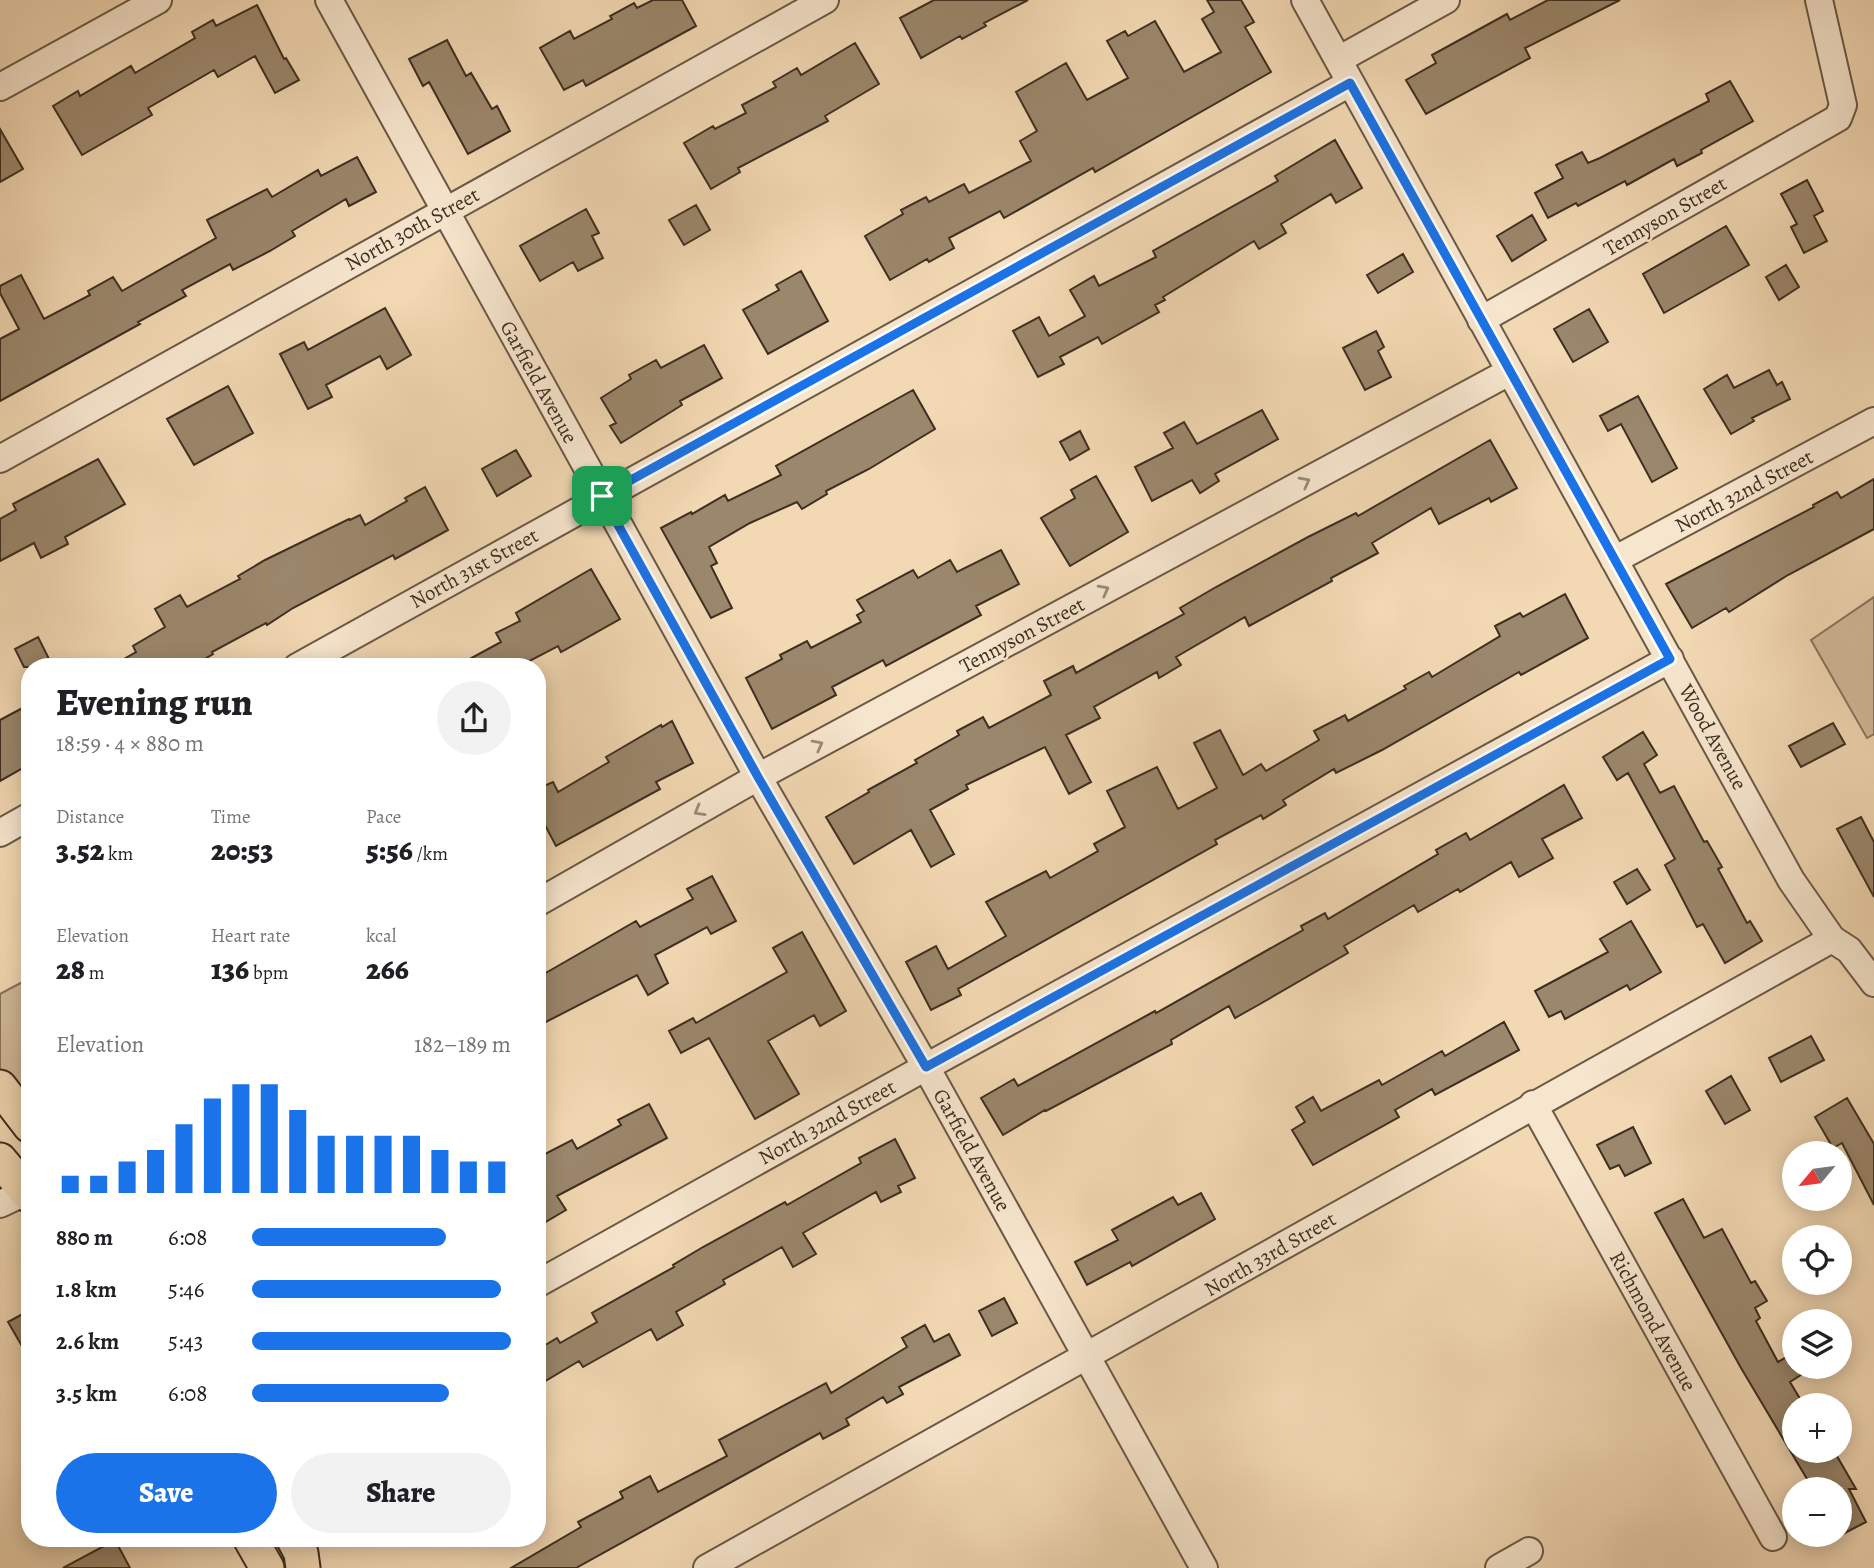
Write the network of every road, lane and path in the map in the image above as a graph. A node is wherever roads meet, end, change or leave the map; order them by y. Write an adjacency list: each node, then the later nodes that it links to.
1 (158, 0): 9 (street)
2 (329, 0): 10 (street, Garfield Avenue)
3 (825, 0): 10 (street, North 30th Street)
4 (1305, 0): 7 (street, Wood Avenue)
5 (1446, 0): 7 (street)
6 (1819, 0): 11 (street, Tennyson Street)
7 (1338, 60): 8 (street, Wood Avenue)
8 (1350, 83): 11 (street, Wood Avenue); 15 (street, North 31st Street)
9 (0, 87)
10 (445, 210): 14 (street, North 30th Street); 15 (street, Garfield Avenue)
11 (1481, 320): 12 (street, Wood Avenue)
12 (1508, 372): 16 (street, Wood Avenue); 19 (street, Tennyson Street, one-way to 12)
13 (1874, 421): 16 (street, North 32nd Street)
14 (0, 459)
15 (602, 496): 17 (street, North 31st Street); 19 (street, Garfield Avenue)
16 (1614, 560): 18 (street, Wood Avenue)
17 (313, 658)
18 (1670, 659): 23 (street, Wood Avenue); 25 (street, North 32nd Street)
19 (758, 777): 22 (street, Tennyson Street, one-way to 22); 25 (street, Garfield Avenue)
20 (21, 821): 21 (street)
21 (0, 833)
22 (546, 898)
23 (1832, 939): 24 (street, Wood Avenue); 27 (street, North 33rd Street)
24 (1874, 983)
25 (926, 1067): 31 (street, North 32nd Street); 32 (street, Garfield Avenue)
26 (0, 1087): 28 (main road)
27 (1533, 1104): 32 (street, North 33rd Street); 33 (street, Richmond Avenue)
28 (21, 1114)
29 (0, 1160): 30 (main road)
30 (21, 1195)
31 (546, 1279)
32 (1086, 1358): 39 (street, North 33rd Street); 40 (street, Garfield Avenue)
33 (1773, 1537)
34 (255, 1547): 37 (main road)
35 (298, 1547): 38 (main road)
36 (1529, 1550): 41 (street)
37 (267, 1568)
38 (303, 1568)
39 (707, 1568)
40 (1204, 1568)
41 (1499, 1568)

